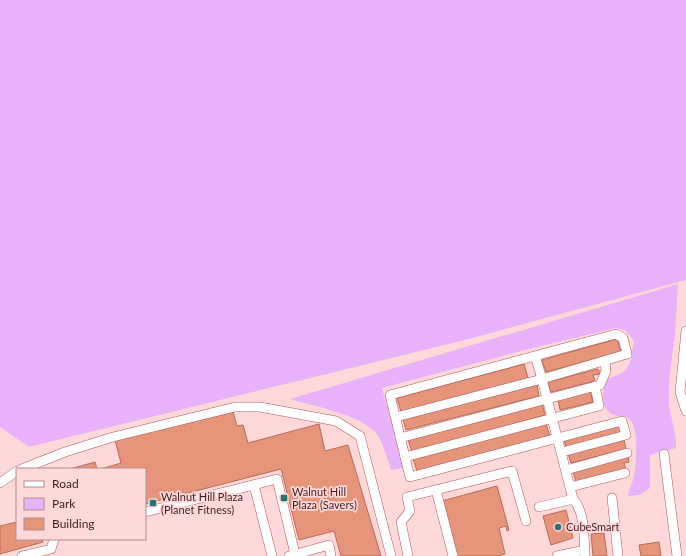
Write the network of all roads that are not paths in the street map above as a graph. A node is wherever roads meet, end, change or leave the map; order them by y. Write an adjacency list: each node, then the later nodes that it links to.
1 (686, 331): 7 (lane)
2 (535, 356): 3 (lane); 4 (lane); 8 (lane)
3 (605, 361): 4 (lane); 5 (lane)
4 (542, 379): 6 (lane); 8 (lane)
5 (595, 386): 6 (lane); 9 (lane)
6 (548, 398): 9 (lane); 10 (lane)
7 (686, 411)
8 (396, 417): 10 (lane)
9 (552, 417): 11 (lane); 15 (lane)
10 (400, 438): 15 (lane)
11 (557, 438): 12 (lane); 12 (lane); 15 (lane)
12 (562, 452): 17 (lane)
13 (627, 453): 17 (lane)
14 (664, 454): 40 (lane)
15 (405, 457)
16 (25, 468): 35 (lane)
17 (566, 470): 22 (lane)
18 (16, 472): 20 (lane)
19 (625, 473): 22 (lane)
20 (0, 483)
21 (254, 485): 27 (lane); 31 (lane); 33 (lane)
22 (570, 487): 25 (lane)
23 (436, 490): 28 (lane); 36 (lane); 37 (lane)
24 (612, 498): 39 (lane)
25 (573, 499): 26 (lane); 30 (lane)
26 (539, 506)
27 (146, 512)
28 (526, 522)
29 (54, 540): 32 (lane)
30 (585, 553): 38 (lane)
31 (292, 555): 34 (lane)
32 (22, 556)
33 (272, 556)
34 (331, 556)
35 (391, 556)
36 (408, 556)
37 (453, 556)
38 (557, 556)
39 (618, 556)
40 (677, 556)

